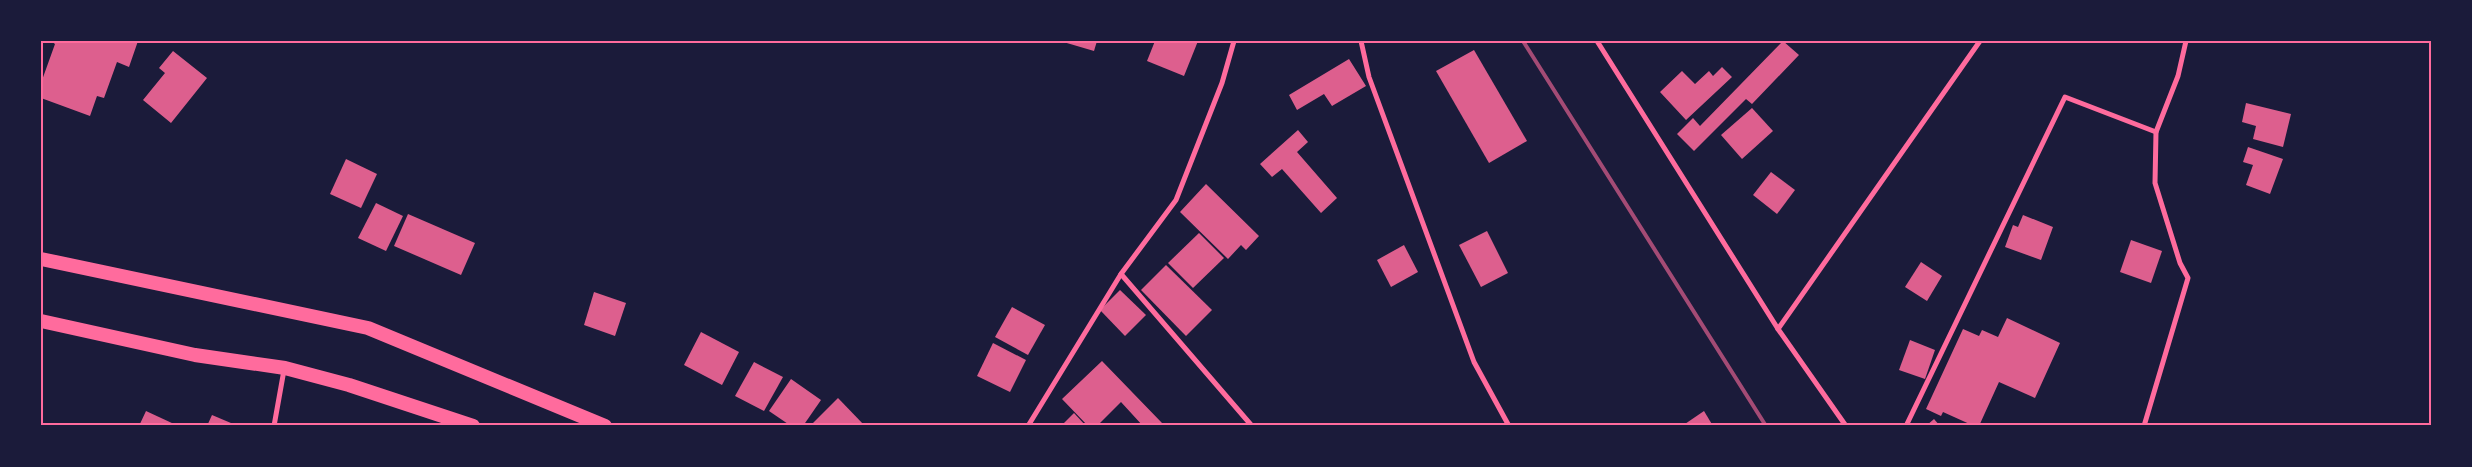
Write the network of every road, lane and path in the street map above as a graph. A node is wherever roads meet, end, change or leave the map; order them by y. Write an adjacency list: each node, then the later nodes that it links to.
1 (1234, 41): 8 (street)
2 (1361, 41): 17 (street)
3 (1597, 41): 10 (street)
4 (1980, 41): 10 (street)
5 (2186, 41): 6 (street)
6 (2156, 132): 19 (street); 20 (street)
7 (41, 258): 14 (highway)
8 (1120, 274): 15 (street); 16 (street)
9 (41, 321): 11 (highway)
10 (1778, 329): 18 (street)
11 (285, 368): 12 (street); 13 (highway)
12 (274, 426)
13 (473, 426)
14 (606, 426)
15 (1028, 426)
16 (1252, 426)
17 (1510, 426)
18 (1846, 426)
19 (1906, 426)
20 (2144, 426)

